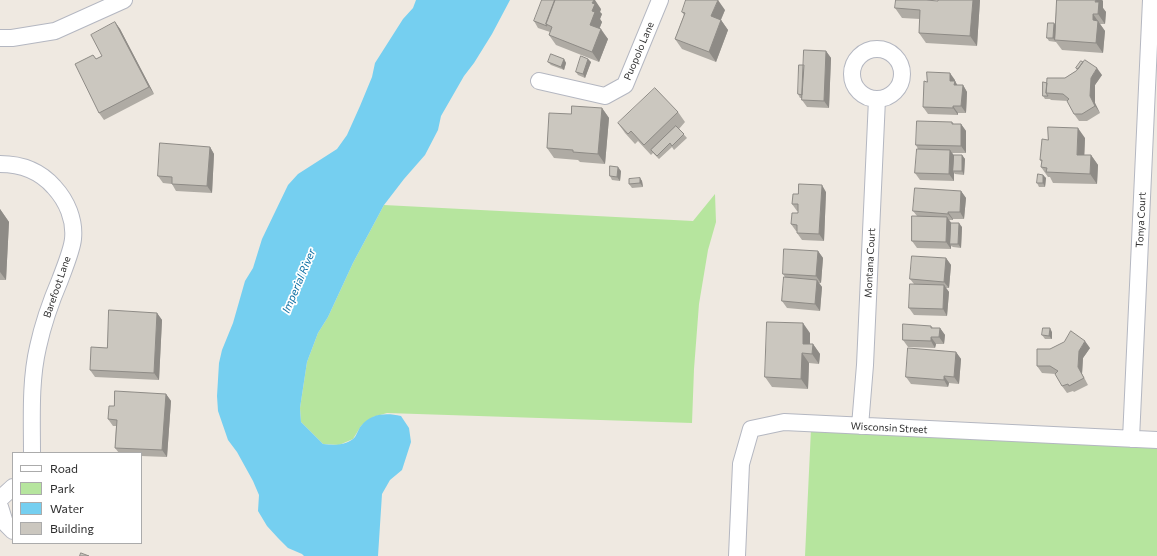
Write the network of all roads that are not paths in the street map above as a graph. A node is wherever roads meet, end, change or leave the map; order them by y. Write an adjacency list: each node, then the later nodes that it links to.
1 (124, 0): 4 (street)
2 (660, 0): 5 (street, Puopolo Lane)
3 (1151, 0): 9 (street, Tonya Court)
4 (0, 38)
5 (539, 81)
6 (877, 99): 8 (street, Montana Court)
7 (0, 164): 11 (street, Barefoot Lane)
8 (860, 426): 9 (street, Wisconsin Street); 16 (street, Wisconsin Street)
9 (1131, 439): 10 (street, Wisconsin Street)
10 (1157, 440)
11 (32, 452)
12 (12, 488): 13 (street)
13 (0, 499)
14 (0, 507): 15 (street)
15 (12, 530)
16 (737, 556)

